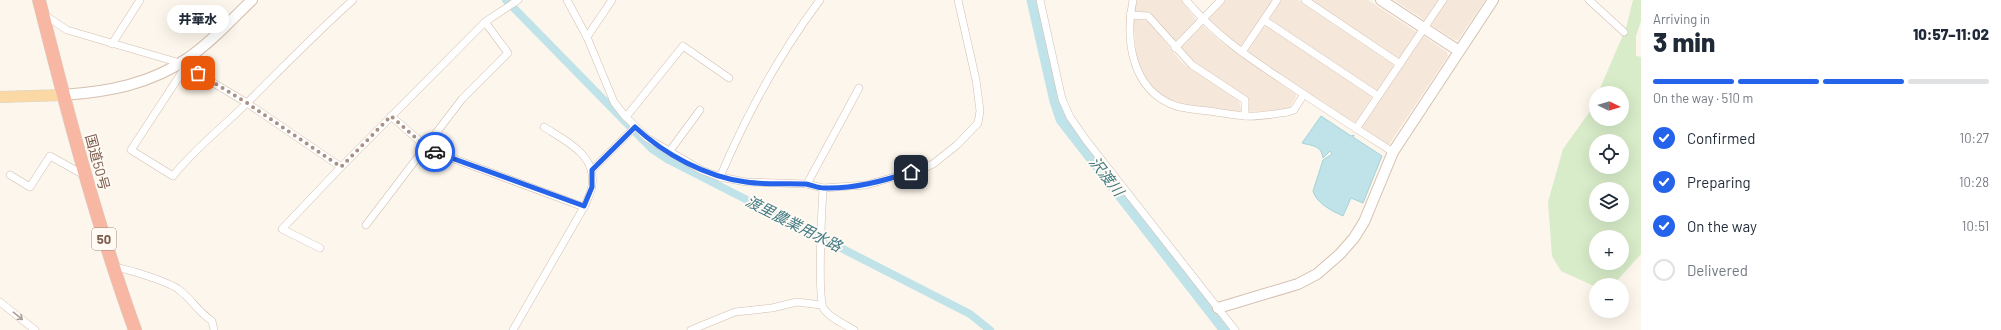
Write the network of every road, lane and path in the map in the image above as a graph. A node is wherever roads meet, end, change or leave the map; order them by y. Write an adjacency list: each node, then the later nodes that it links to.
1 (39, 0): 21 (highway, 国道50号 / 50)
2 (140, 0): 29 (street)
3 (252, 0): 33 (street)
4 (353, 0): 41 (street)
5 (567, 0): 28 (street)
6 (612, 0): 28 (street)
7 (820, 0): 56 (street)
8 (951, 0): 19 (street)
9 (1040, 0): 65 (street)
10 (1133, 0): 22 (street)
11 (1186, 0): 23 (street)
12 (1220, 0): 23 (street)
13 (1277, 0): 24 (street)
14 (1306, 0): 34 (street)
15 (1382, 0): 26 (street)
16 (1442, 0): 26 (street)
17 (1494, 0): 31 (street)
18 (1589, 0): 27 (street)
19 (959, 3): 58 (street)
20 (513, 4): 25 (street)
21 (43, 14): 29 (street); 38 (highway, 国道50号 / 50)
22 (1130, 15): 30 (street); 44 (street)
23 (1203, 20): 30 (street); 32 (street)
24 (1264, 20): 32 (street); 39 (street)
25 (485, 22): 43 (street); 49 (street)
26 (1424, 28): 31 (street); 34 (street)
27 (1624, 32)
28 (587, 37): 45 (street)
29 (112, 44): 33 (street)
30 (1175, 48): 44 (street)
31 (1459, 51): 51 (street)
32 (1242, 52): 37 (street)
33 (183, 64): 38 (street); 41 (street); 41 (street)
34 (1400, 64): 39 (street)
35 (729, 78): 45 (street)
36 (859, 88): 57 (street)
37 (1304, 94): 44 (street); 48 (street)
38 (64, 95): 40 (main road); 55 (highway, 国道50号 / 50)
39 (1378, 96): 48 (street)
40 (0, 97)
41 (247, 103): 52 (street)
42 (700, 110): 50 (street)
43 (391, 116): 49 (street); 52 (street)
44 (1245, 116)
45 (626, 117): 47 (street)
46 (544, 127): 53 (street)
47 (633, 129): 50 (street); 53 (street)
48 (1356, 129): 51 (street)
49 (425, 146): 59 (street); 60 (street)
50 (669, 152): 56 (street)
51 (1393, 152): 65 (street)
52 (341, 167): 61 (street)
53 (592, 170): 59 (street)
54 (10, 175): 55 (street)
55 (84, 175): 62 (highway, 国道50号 / 50)
56 (720, 177): 57 (street)
57 (808, 184): 58 (street)
58 (823, 188): 64 (street)
59 (584, 206): 69 (street)
60 (366, 225)
61 (320, 248)
62 (112, 267): 67 (highway, 国道50号 / 50); 68 (street)
63 (0, 302): 66 (street, one-way to 66)
64 (821, 305): 70 (street); 71 (street)
65 (1218, 308): 72 (street)
66 (35, 330)
67 (135, 330)
68 (214, 330)
69 (513, 330)
70 (691, 330)
71 (854, 330)
72 (1235, 330)

